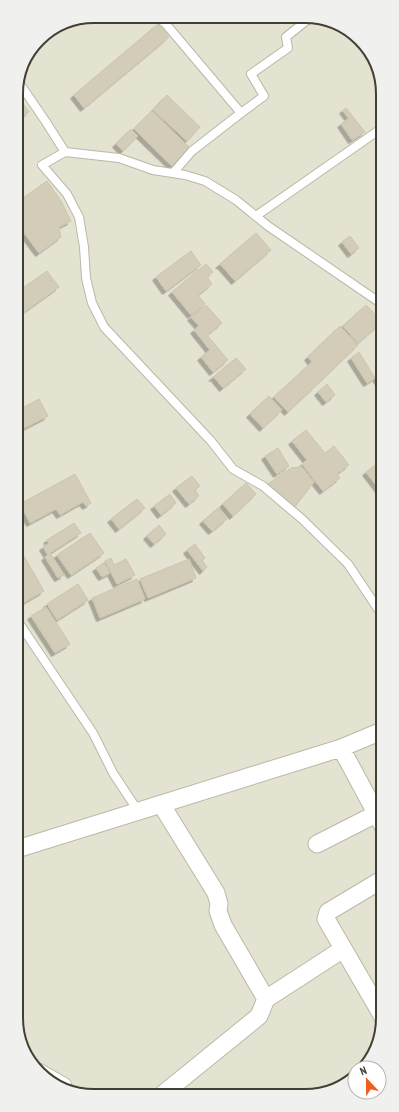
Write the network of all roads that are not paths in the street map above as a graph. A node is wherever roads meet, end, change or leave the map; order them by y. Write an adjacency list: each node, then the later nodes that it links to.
1 (165, 23): 4 (lane)
2 (304, 23): 4 (lane)
3 (23, 89): 6 (lane)
4 (241, 113): 7 (lane)
5 (376, 132): 8 (lane)
6 (65, 152): 7 (lane); 10 (lane)
7 (173, 174): 8 (lane)
8 (256, 216): 9 (lane)
9 (376, 300)
10 (376, 606)
11 (23, 629): 15 (lane)
12 (376, 733): 13 (street)
13 (341, 748): 14 (street); 16 (street)
14 (160, 804): 15 (street); 22 (street)
15 (138, 810): 19 (street)
16 (376, 814)
17 (376, 821): 18 (street)
18 (317, 844)
19 (23, 847)
20 (376, 883): 21 (street)
21 (343, 949): 22 (street); 23 (street)
22 (266, 999): 24 (street)
23 (376, 1005)
24 (169, 1089)

